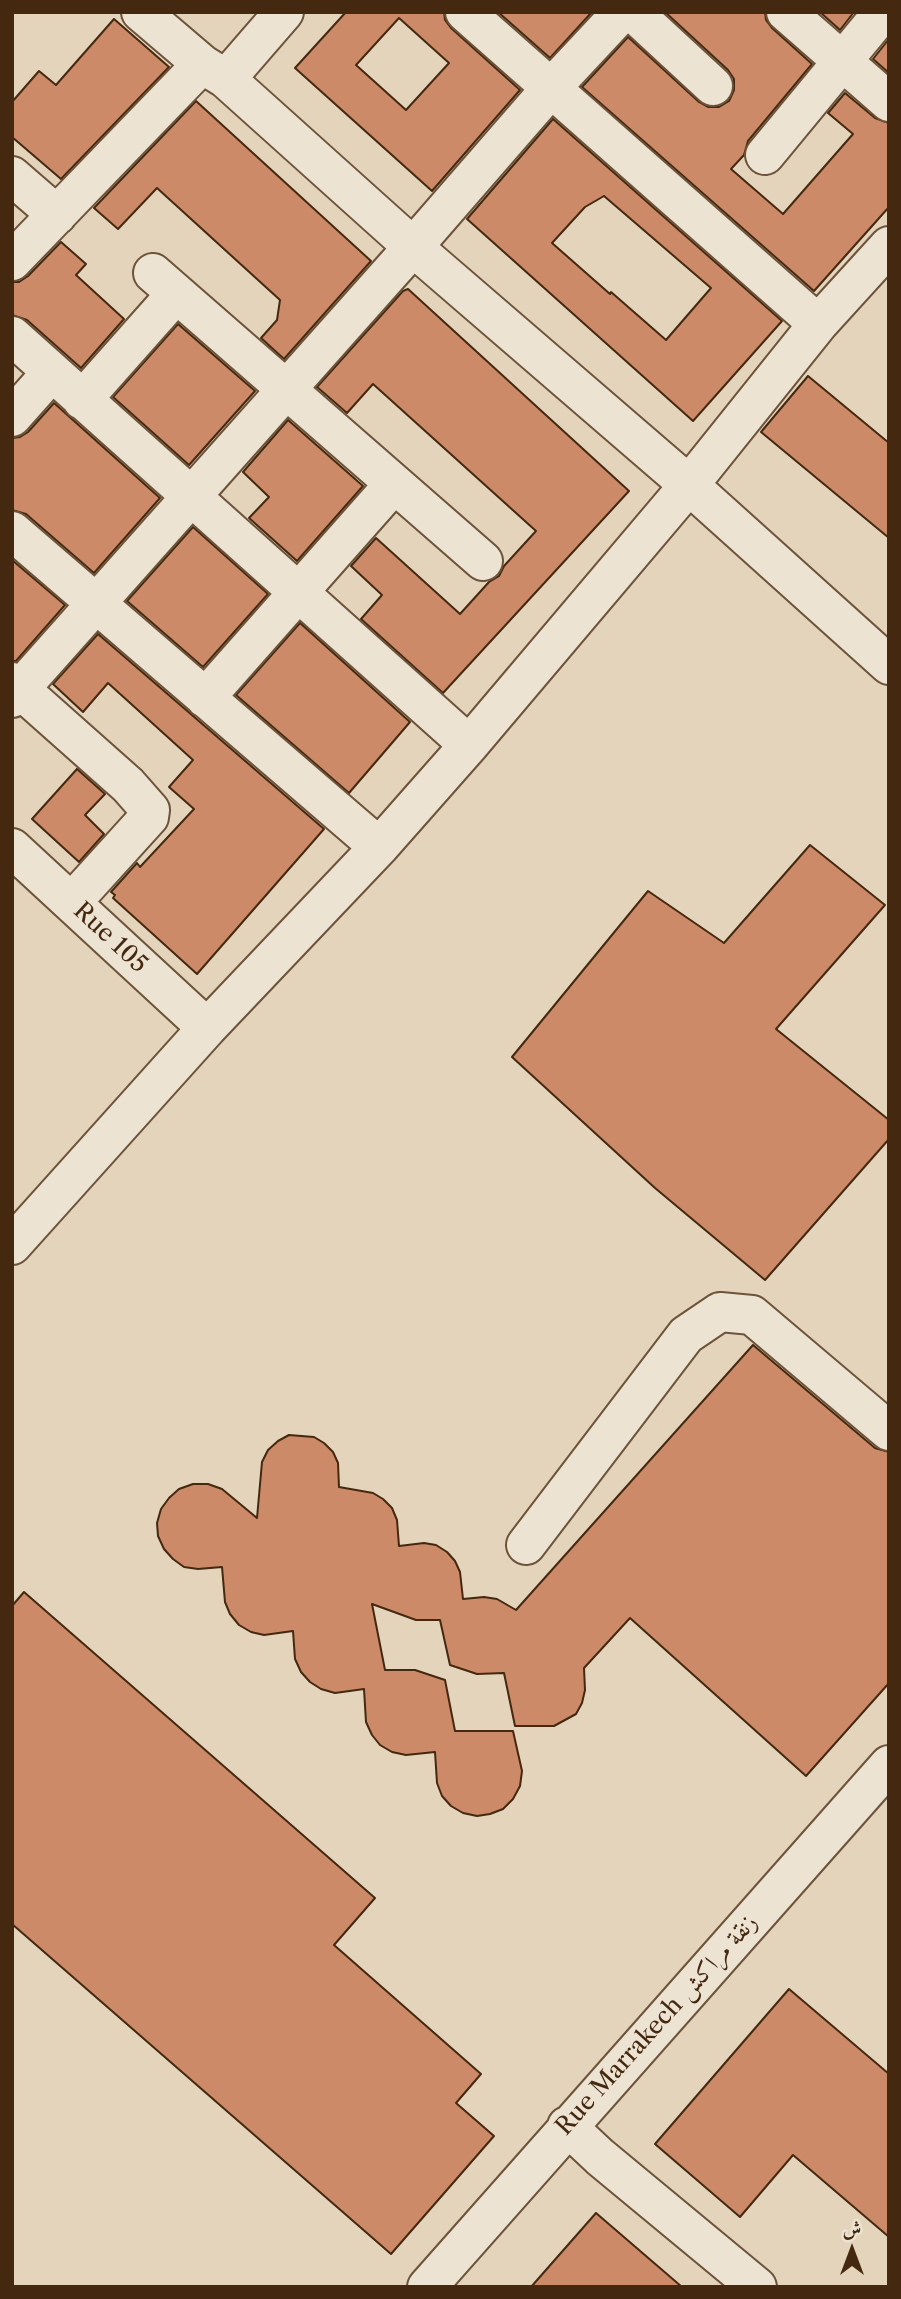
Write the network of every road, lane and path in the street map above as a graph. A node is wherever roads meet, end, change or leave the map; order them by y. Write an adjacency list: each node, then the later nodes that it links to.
1 (141, 12): 9 (street)
2 (284, 12): 9 (street)
3 (464, 12): 11 (street)
4 (622, 12): 11 (street)
5 (633, 12): 10 (street)
6 (786, 12): 8 (street)
7 (883, 12): 8 (street)
8 (842, 62): 12 (street); 13 (street)
9 (214, 71): 15 (street); 17 (street)
10 (713, 86)
11 (551, 88): 17 (street); 19 (street)
12 (889, 102)
13 (765, 155)
14 (12, 176): 15 (street)
15 (57, 215): 18 (street)
16 (889, 246): 19 (street)
17 (413, 247): 22 (street); 26 (street)
18 (12, 261)
19 (818, 324): 26 (street)
20 (12, 337): 21 (street)
21 (52, 372): 23 (street); 24 (street)
22 (287, 390): 23 (street); 25 (street); 27 (street)
23 (82, 400): 27 (street)
24 (12, 417)
25 (394, 484): 29 (street); 30 (street)
26 (689, 485): 32 (street); 35 (street)
27 (191, 497): 30 (street); 31 (street)
28 (12, 531): 31 (street)
29 (483, 561)
30 (298, 593): 34 (street); 35 (street)
31 (96, 604): 33 (street); 34 (street)
32 (889, 665)
33 (15, 690): 38 (street)
34 (205, 698): 36 (street)
35 (469, 745): 36 (street)
36 (379, 847): 39 (street)
37 (12, 848): 38 (street, Rue 105)
38 (72, 902): 39 (street, Rue 105)
39 (207, 1028): 40 (street)
40 (12, 1245)
41 (889, 1431): 42 (street)
42 (526, 1545)
43 (889, 1765): 44 (street, Rue Marrakech زنقة مراكش)
44 (567, 2126): 45 (street, Rue Marrakech زنقة مراكش); 46 (street)
45 (427, 2287)
46 (757, 2287)

